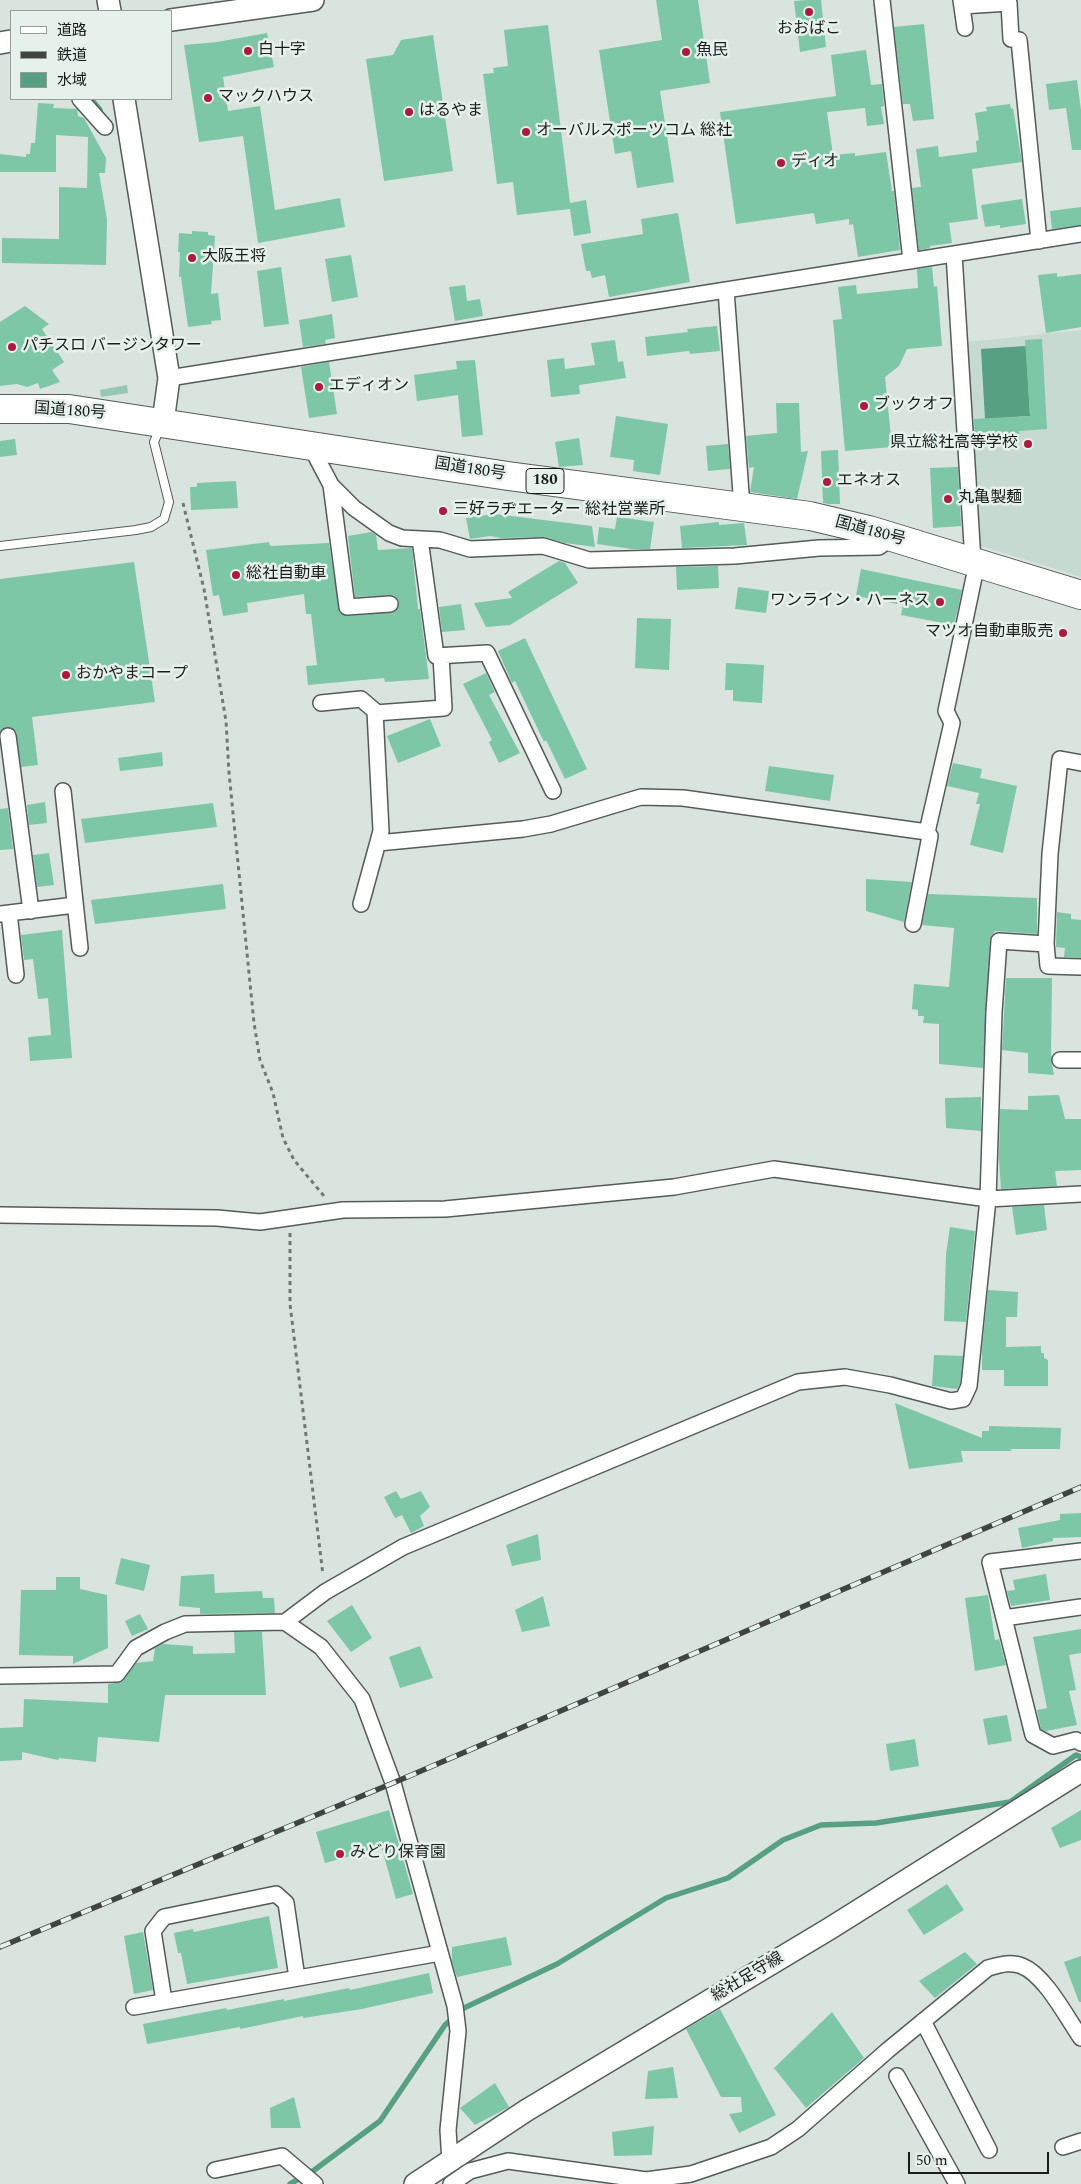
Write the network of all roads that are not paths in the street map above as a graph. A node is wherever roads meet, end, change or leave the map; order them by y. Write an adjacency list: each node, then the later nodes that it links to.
1 (313, 0): 4 (main road)
2 (882, 0): 12 (street)
3 (962, 3): 5 (street); 10 (street)
4 (172, 20)
5 (965, 28)
6 (81, 100): 8 (street)
7 (124, 100): 14 (main road)
8 (105, 128)
9 (1081, 234): 10 (street)
10 (1039, 241): 11 (street)
11 (954, 254): 12 (street); 23 (street)
12 (911, 260): 13 (street)
13 (726, 290): 14 (street); 19 (street)
14 (169, 378): 16 (main road)
15 (0, 409): 16 (highway, 国道180号 / 180)
16 (163, 422): 17 (highway, 国道180号 / 180); 22 (lane)
17 (310, 445): 18 (street); 19 (highway, 国道180号 / 180)
18 (331, 485): 21 (street); 25 (street)
19 (742, 507): 20 (highway, 国道180号 / 180)
20 (893, 537): 21 (street); 23 (highway, 国道180号 / 180)
21 (420, 539): 26 (street)
22 (0, 546)
23 (976, 562): 24 (highway, 国道180号 / 180); 33 (street)
24 (1081, 595)
25 (390, 604)
26 (441, 656): 28 (street); 32 (street)
27 (321, 703): 28 (street)
28 (375, 713): 34 (street)
29 (8, 736): 37 (street)
30 (1081, 763): 40 (street)
31 (63, 791): 36 (street)
32 (553, 791)
33 (927, 832): 34 (street); 39 (street)
34 (378, 843): 35 (street)
35 (362, 904)
36 (75, 905): 37 (street); 41 (street)
37 (31, 911): 38 (street)
38 (5, 914): 43 (street)
39 (913, 924)
40 (1046, 944): 42 (street); 47 (street)
41 (80, 948)
42 (1081, 967)
43 (16, 975)
44 (1060, 1060): 45 (street)
45 (1081, 1060)
46 (1081, 1194): 47 (street)
47 (988, 1199): 48 (street); 52 (street)
48 (0, 1214)
49 (1081, 1551): 51 (street)
50 (1081, 1608): 51 (street)
51 (1004, 1618): 54 (street)
52 (285, 1622): 53 (street); 56 (street)
53 (0, 1676)
54 (1079, 1738)
55 (1081, 1771): 67 (main road, 総社足守線)
56 (440, 1953): 57 (street); 67 (street)
57 (297, 1978): 58 (street); 58 (street)
58 (164, 2001): 59 (street)
59 (134, 2007)
60 (923, 2021): 61 (street); 65 (street); 68 (street)
61 (1081, 2038)
62 (897, 2076): 71 (street)
63 (1081, 2141): 64 (street)
64 (1063, 2147)
65 (990, 2150)
66 (215, 2170): 69 (street)
67 (447, 2175): 68 (street); 70 (main road, 総社足守線)
68 (572, 2177)
69 (308, 2178)
70 (415, 2184)
71 (957, 2184)

